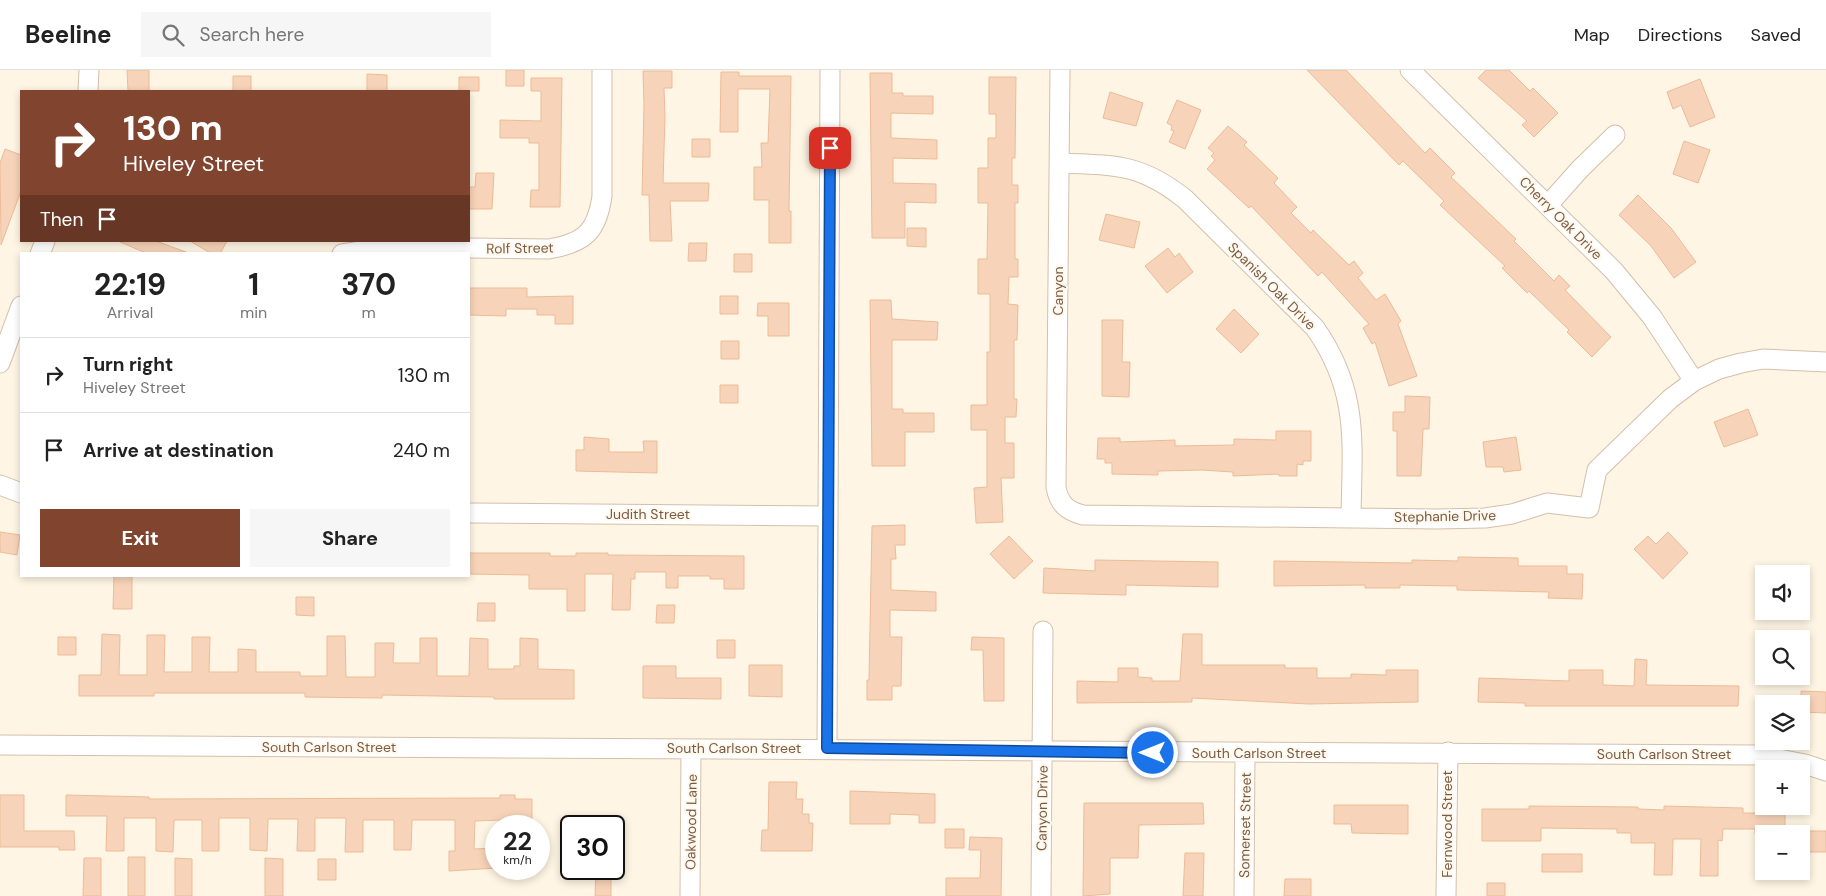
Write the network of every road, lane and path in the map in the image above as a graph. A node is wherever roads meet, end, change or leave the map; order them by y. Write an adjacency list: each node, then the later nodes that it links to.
1 (89, 70): 6 (street)
2 (602, 70): 10 (street, Rolf Street)
3 (830, 70): 19 (street)
4 (1060, 70): 8 (street, Canyon)
5 (1410, 70): 9 (street, Cherry Oak Drive)
6 (88, 90)
7 (1615, 135): 9 (street)
8 (1059, 163): 17 (street, Canyon); 20 (street, Spanish Oak Drive)
9 (1548, 205): 14 (street, Cherry Oak Drive)
10 (355, 252)
11 (20, 309): 13 (street)
12 (1822, 358): 14 (street, Stephanie Drive)
13 (0, 363)
14 (1694, 381): 20 (street, Stephanie Drive)
15 (0, 485): 16 (street)
16 (20, 493)
17 (1067, 509): 20 (street, Stephanie Drive)
18 (470, 513): 19 (street, Judith Street)
19 (827, 516): 23 (street)
20 (1351, 518)
21 (1044, 631): 25 (street, Canyon Drive)
22 (0, 745): 24 (street, South Carlson Street)
23 (827, 748): 24 (street, South Carlson Street); 25 (street, South Carlson Street)
24 (691, 749): 29 (street, Oakwood Lane)
25 (1042, 752): 27 (street, South Carlson Street); 30 (street, Canyon Drive)
26 (1448, 752): 27 (street, South Carlson Street); 28 (street, South Carlson Street); 32 (street, Fernwood Street)
27 (1245, 754): 31 (street, Somerset Street)
28 (1826, 771)
29 (690, 896)
30 (1041, 896)
31 (1244, 896)
32 (1446, 896)

